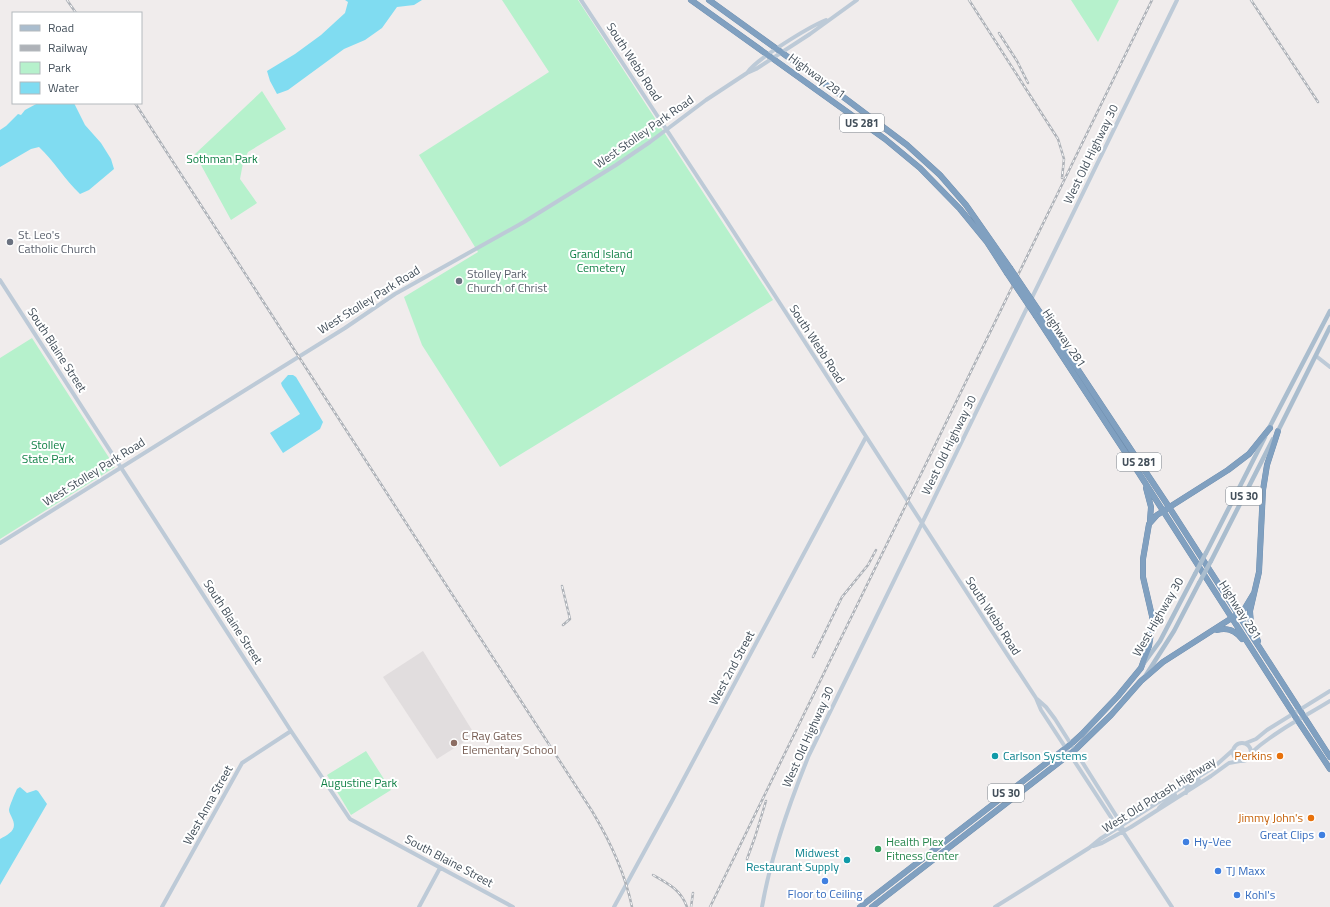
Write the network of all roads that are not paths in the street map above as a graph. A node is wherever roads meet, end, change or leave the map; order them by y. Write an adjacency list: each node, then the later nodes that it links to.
1 (581, 0): 8 (street, South Webb Road)
2 (691, 0): 7 (highway, Highway 281 / US 281)
3 (709, 0): 6 (highway, Highway 281 / US 281)
4 (857, 0): 6 (street, West Stolley Park Road)
5 (1177, 0): 26 (street, West Old Highway 30)
6 (780, 51): 7 (street, West Stolley Park Road); 9 (highway, Highway 281 / US 281)
7 (771, 57): 8 (street, West Stolley Park Road); 9 (highway, Highway 281 / US 281)
8 (667, 130): 21 (street, South Webb Road); 22 (street, West Stolley Park Road)
9 (1008, 270): 12 (highway, Highway 281 / US 281, bridge)
10 (0, 280): 22 (street, South Blaine Street)
11 (1330, 311): 14 (main road, West Highway 30 / US 30)
12 (1037, 313): 23 (highway, Highway 281 / US 281); 24 (highway, Highway 281 / US 281)
13 (1330, 327): 16 (main road, West Highway 30 / US 30)
14 (1314, 344): 15 (main road, West Highway 30 / US 30); 16 (main road)
15 (1308, 354): 17 (main road); 19 (main road, West Highway 30 / US 30)
16 (1316, 356): 17 (main road, West Highway 30 / US 30); 18 (street)
17 (1312, 364): 20 (main road, West Highway 30 / US 30)
18 (1330, 367)
19 (1270, 428): 24 (highway); 34 (main road, West Highway 30 / US 30, bridge)
20 (1278, 431): 29 (highway); 35 (main road, West Highway 30 / US 30, bridge)
21 (866, 438): 26 (street, South Webb Road); 66 (street, West 2nd Street)
22 (121, 467): 28 (street, West Stolley Park Road); 43 (street, South Blaine Street)
23 (1139, 473): 25 (highway, Highway 281 / US 281); 27 (highway)
24 (1169, 507): 25 (highway); 30 (highway, Highway 281 / US 281)
25 (1163, 510): 27 (highway); 30 (highway, Highway 281 / US 281)
26 (922, 523): 37 (street, South Webb Road); 67 (street, West Old Highway 30)
27 (1149, 524): 34 (highway)
28 (0, 543)
29 (1254, 593): 30 (highway); 32 (highway)
30 (1235, 616): 31 (highway); 32 (highway, Highway 281 / US 281); 33 (highway, Highway 281 / US 281)
31 (1204, 636): 33 (highway); 35 (highway)
32 (1268, 661): 39 (highway, Highway 281 / US 281)
33 (1261, 664): 40 (highway, Highway 281 / US 281)
34 (1141, 668): 45 (highway, West Highway 30 / US 30)
35 (1141, 681): 47 (highway, West Highway 30 / US 30)
36 (1330, 691): 39 (street)
37 (1036, 698): 45 (street, South Webb Road); 46 (street, South Webb Road)
38 (1330, 701): 41 (street)
39 (1300, 710): 40 (street); 41 (highway, Highway 281 / US 281)
40 (1293, 714): 42 (highway, Highway 281 / US 281); 44 (street)
41 (1304, 717): 42 (street); 51 (highway, Highway 281 / US 281)
42 (1298, 721): 49 (street); 53 (highway, Highway 281 / US 281)
43 (291, 731): 62 (street, South Blaine Street); 63 (street, West Anna Street)
44 (1246, 743): 48 (street); 49 (street)
45 (1071, 744): 46 (highway, West Highway 30 / US 30); 47 (street, South Webb Road)
46 (1065, 748): 50 (street, South Webb Road); 68 (highway, West Highway 30 / US 30)
47 (1075, 750): 50 (highway, West Highway 30 / US 30); 58 (street, South Webb Road)
48 (1233, 750): 52 (street); 54 (street, West Old Potash Highway)
49 (1251, 753): 52 (street)
50 (1070, 754): 59 (street, South Webb Road); 69 (highway, West Highway 30 / US 30)
51 (1330, 757)
52 (1240, 760): 56 (street, West Old Potash Highway)
53 (1330, 769)
54 (1208, 771): 55 (street, West Old Potash Highway); 56 (street)
55 (1174, 792): 57 (street); 58 (street, West Old Potash Highway)
56 (1186, 793): 57 (street, West Old Potash Highway)
57 (1158, 810): 60 (street, West Old Potash Highway)
58 (1122, 825): 59 (street, West Old Potash Highway); 60 (street, South Webb Road)
59 (1118, 828): 60 (street, South Webb Road); 61 (street, West Old Potash Highway)
60 (1123, 832): 61 (street, West Old Potash Highway); 71 (street)
61 (1089, 848): 70 (street, West Old Potash Highway)
62 (440, 868): 64 (street); 65 (street, South Blaine Street)
63 (162, 907)
64 (419, 907)
65 (513, 907)
66 (614, 907)
67 (762, 907)
68 (860, 907)
69 (872, 907)
70 (995, 907)
71 (1172, 907)

